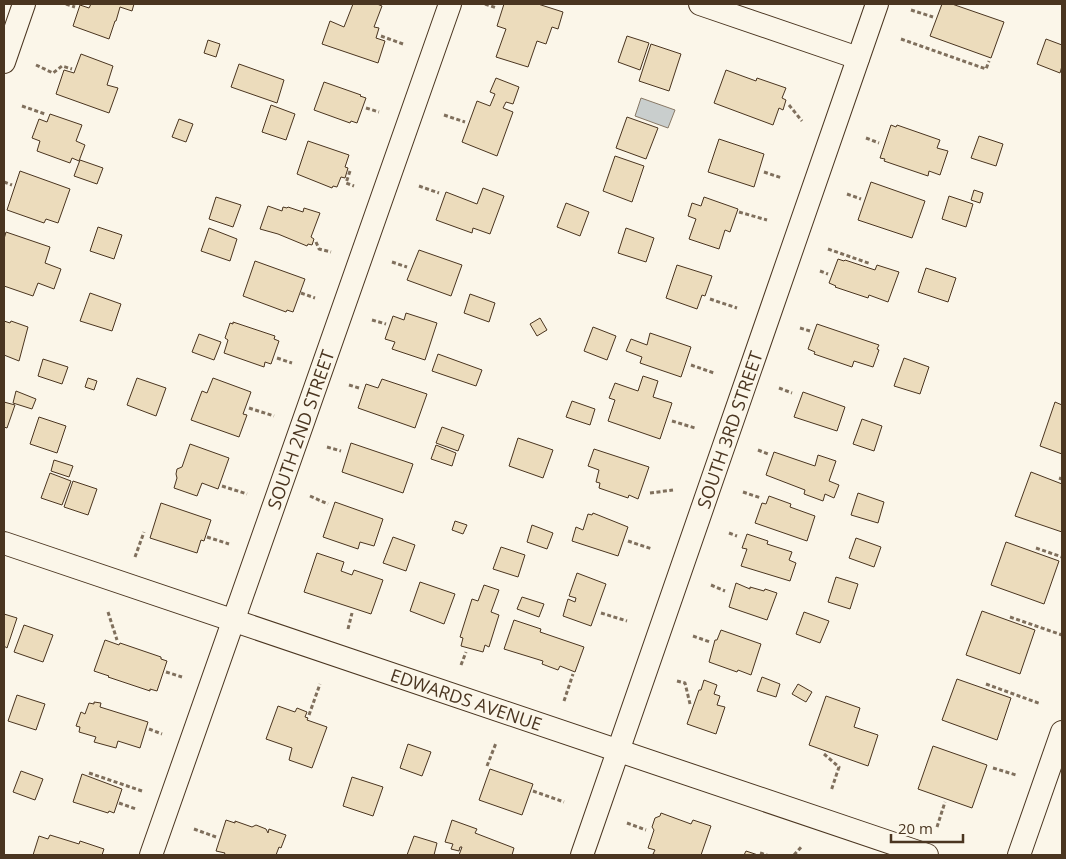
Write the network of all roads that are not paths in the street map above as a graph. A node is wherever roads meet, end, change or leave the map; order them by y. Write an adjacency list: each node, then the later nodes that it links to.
1 (24, 4): 6 (street)
2 (450, 4): 8 (street, SOUTH 2ND STREET)
3 (700, 4): 5 (street)
4 (877, 4): 5 (street, SOUTH 3RD STREET)
5 (858, 58): 10 (street, SOUTH 3RD STREET)
6 (4, 62)
7 (4, 543): 8 (street, EDWARDS AVENUE)
8 (233, 621): 10 (street, EDWARDS AVENUE); 11 (street, SOUTH 2ND STREET)
9 (1062, 732): 14 (street)
10 (619, 751): 12 (street, SOUTH 3RD STREET); 13 (street, EDWARDS AVENUE)
11 (151, 855)
12 (582, 855)
13 (928, 855)
14 (1019, 855)

